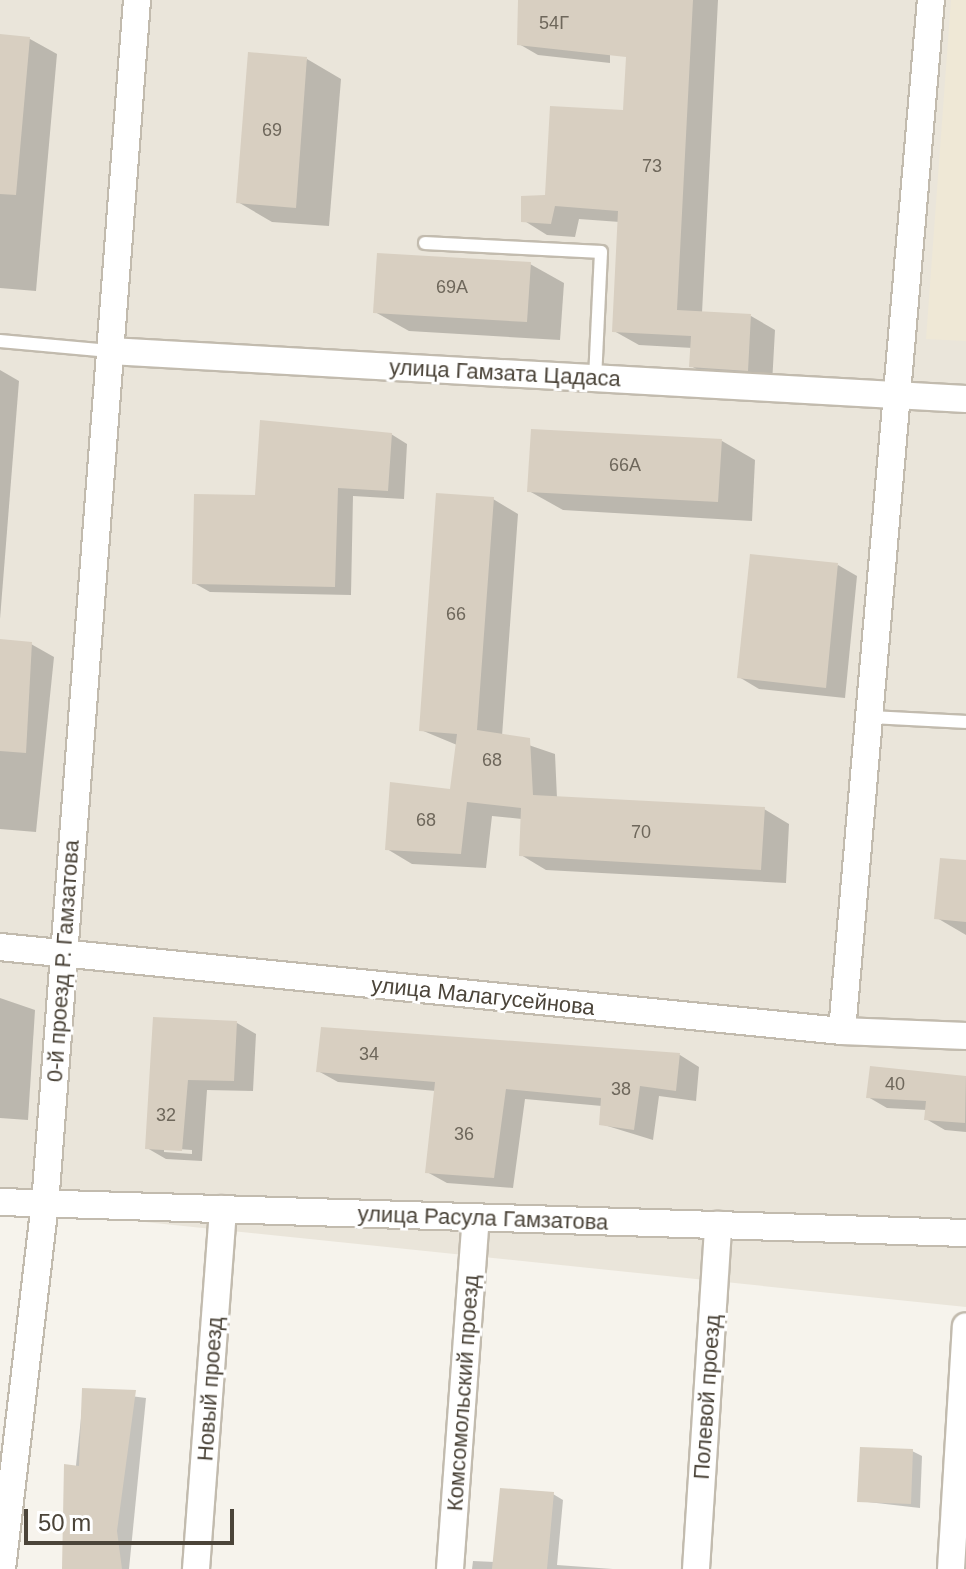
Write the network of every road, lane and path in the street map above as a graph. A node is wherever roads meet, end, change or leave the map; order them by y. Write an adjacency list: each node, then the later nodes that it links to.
1 (137, 0): 5 (street, 0-й проезд Р. Гамзатова)
2 (931, 0): 7 (street)
3 (425, 243): 6 (lane)
4 (0, 341): 5 (lane)
5 (110, 351): 6 (street, улица Гамзата Цадаса); 12 (street, 0-й проезд Р. Гамзатова)
6 (595, 379): 7 (street, улица Гамзата Цадаса)
7 (900, 395): 8 (street, улица Гамзата Цадаса); 9 (street)
8 (966, 399)
9 (872, 717): 10 (lane); 13 (street)
10 (966, 722)
11 (0, 947): 12 (street, улица Малагусейнова)
12 (63, 954): 13 (street, улица Малагусейнова); 16 (street, 0-й проезд Р. Гамзатова)
13 (842, 1031): 14 (street, улица Малагусейнова)
14 (966, 1036)
15 (0, 1202): 16 (street, улица Расула Гамзатова)
16 (45, 1204): 17 (street, улица Расула Гамзатова); 22 (street, 0-й проезд Р. Гамзатова)
17 (223, 1209): 18 (street, улица Расула Гамзатова); 23 (street, Новый проезд)
18 (476, 1218): 19 (street, улица Расула Гамзатова); 24 (street, Комсомольский проезд)
19 (718, 1225): 20 (street, улица Расула Гамзатова); 25 (street, Полевой проезд)
20 (966, 1233)
21 (966, 1326): 26 (street)
22 (2, 1569)
23 (196, 1569)
24 (450, 1569)
25 (696, 1569)
26 (951, 1569)

